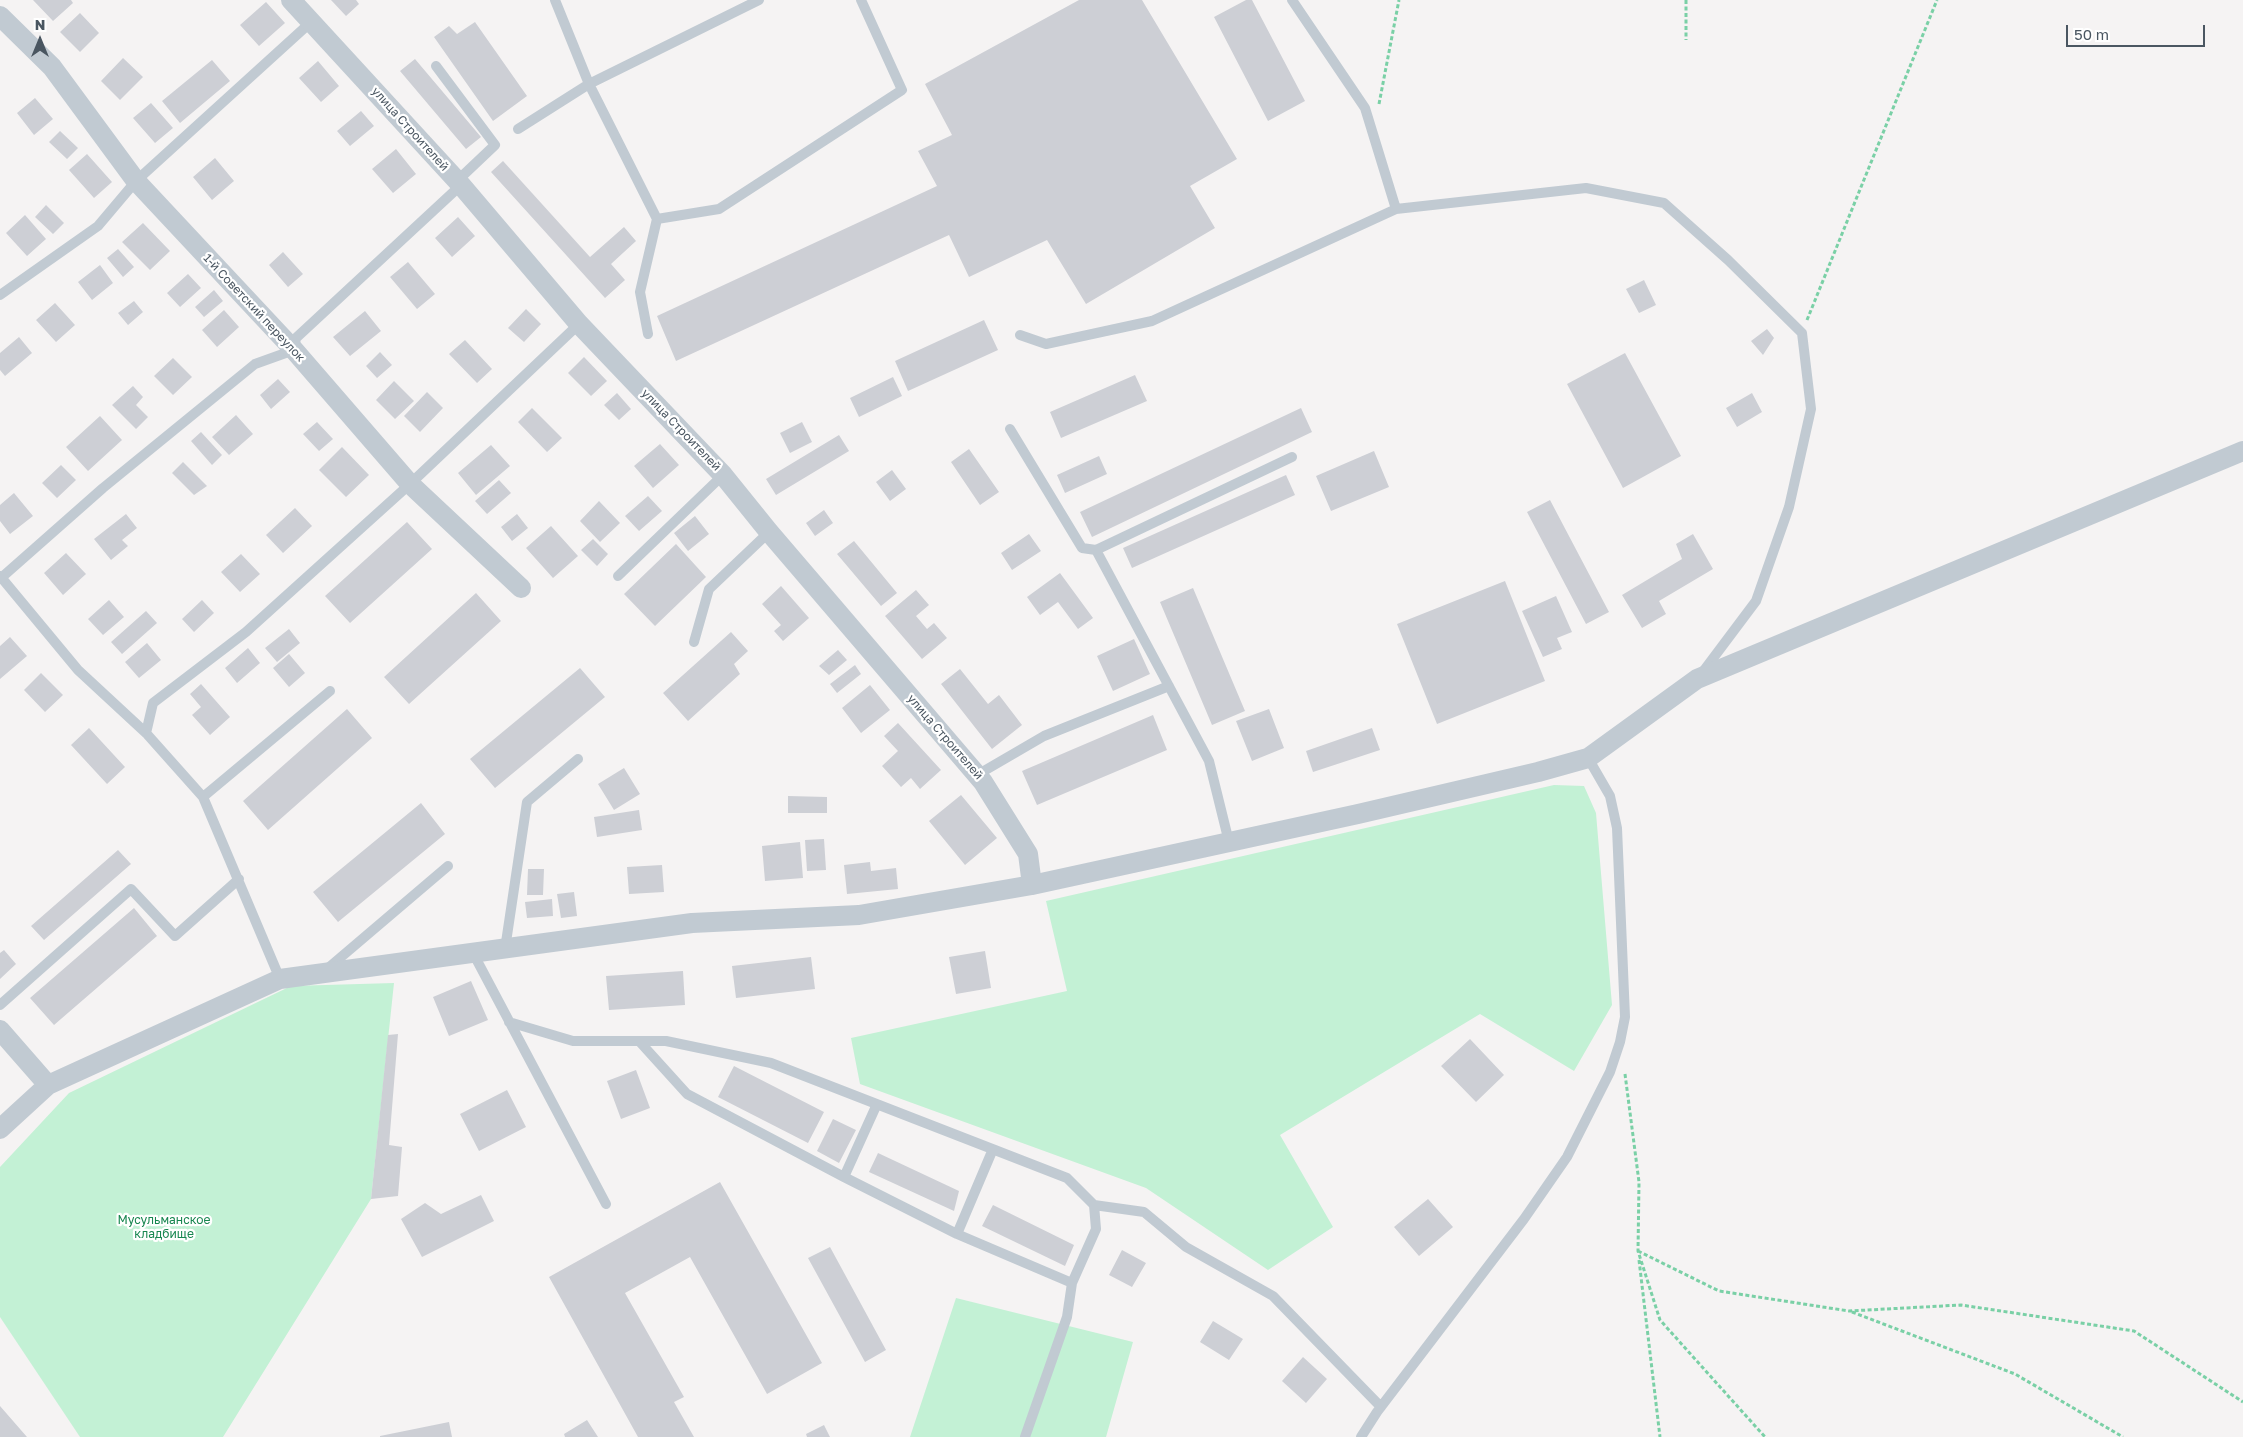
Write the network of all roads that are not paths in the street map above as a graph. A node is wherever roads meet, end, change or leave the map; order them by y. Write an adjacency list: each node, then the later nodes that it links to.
1 (291, 0): 7 (street, улица Строителей)
2 (555, 0): 9 (lane)
3 (759, 0): 9 (lane)
4 (861, 0): 14 (lane)
5 (1292, 0): 13 (lane)
6 (0, 16): 11 (street, 1-й Советский переулок)
7 (312, 22): 11 (lane); 12 (street, улица Строителей)
8 (436, 66): 12 (lane)
9 (590, 84): 10 (lane); 14 (lane)
10 (518, 129)
11 (136, 182): 15 (lane); 19 (street, 1-й Советский переулок)
12 (459, 183): 16 (street, улица Строителей); 19 (lane)
13 (1396, 210): 18 (lane); 31 (lane)
14 (657, 219): 17 (lane)
15 (0, 295)
16 (579, 324): 23 (street, улица Строителей); 24 (lane)
17 (648, 334)
18 (1020, 335)
19 (294, 350): 24 (street, 1-й Советский переулок); 28 (lane)
20 (1010, 429): 26 (lane)
21 (2243, 451): 31 (street)
22 (1292, 457): 26 (lane)
23 (723, 475): 25 (street, улица Строителей); 27 (lane)
24 (410, 484): 29 (street, 1-й Советский переулок); 34 (lane)
25 (769, 532): 30 (lane); 37 (street, улица Строителей)
26 (1096, 550): 32 (lane)
27 (618, 576)
28 (1, 577): 34 (lane)
29 (521, 588)
30 (694, 642)
31 (1697, 679): 35 (street)
32 (1169, 686): 37 (lane); 39 (lane)
33 (330, 691): 38 (lane)
34 (146, 733): 38 (lane)
35 (1588, 758): 39 (street); 60 (lane)
36 (578, 759): 43 (lane)
37 (977, 775): 42 (street, улица Строителей)
38 (203, 797): 41 (lane)
39 (1229, 842): 42 (street)
40 (448, 866): 45 (lane)
41 (239, 879): 46 (lane); 47 (lane)
42 (1032, 885): 43 (street)
43 (505, 949): 44 (street)
44 (473, 953): 45 (street); 48 (lane)
45 (322, 973): 46 (street)
46 (280, 979): 51 (street)
47 (0, 1005)
48 (509, 1022): 50 (lane); 56 (lane)
49 (0, 1030): 51 (street)
50 (639, 1041): 52 (lane); 55 (lane)
51 (48, 1085): 53 (street)
52 (877, 1104): 54 (lane); 55 (lane)
53 (0, 1129)
54 (993, 1149): 57 (lane); 58 (lane)
55 (844, 1177): 58 (lane)
56 (606, 1204)
57 (1094, 1205): 59 (lane); 60 (lane)
58 (957, 1234): 59 (lane)
59 (1072, 1283): 61 (lane)
60 (1381, 1408): 62 (lane)
61 (1026, 1437)
62 (1361, 1437)

